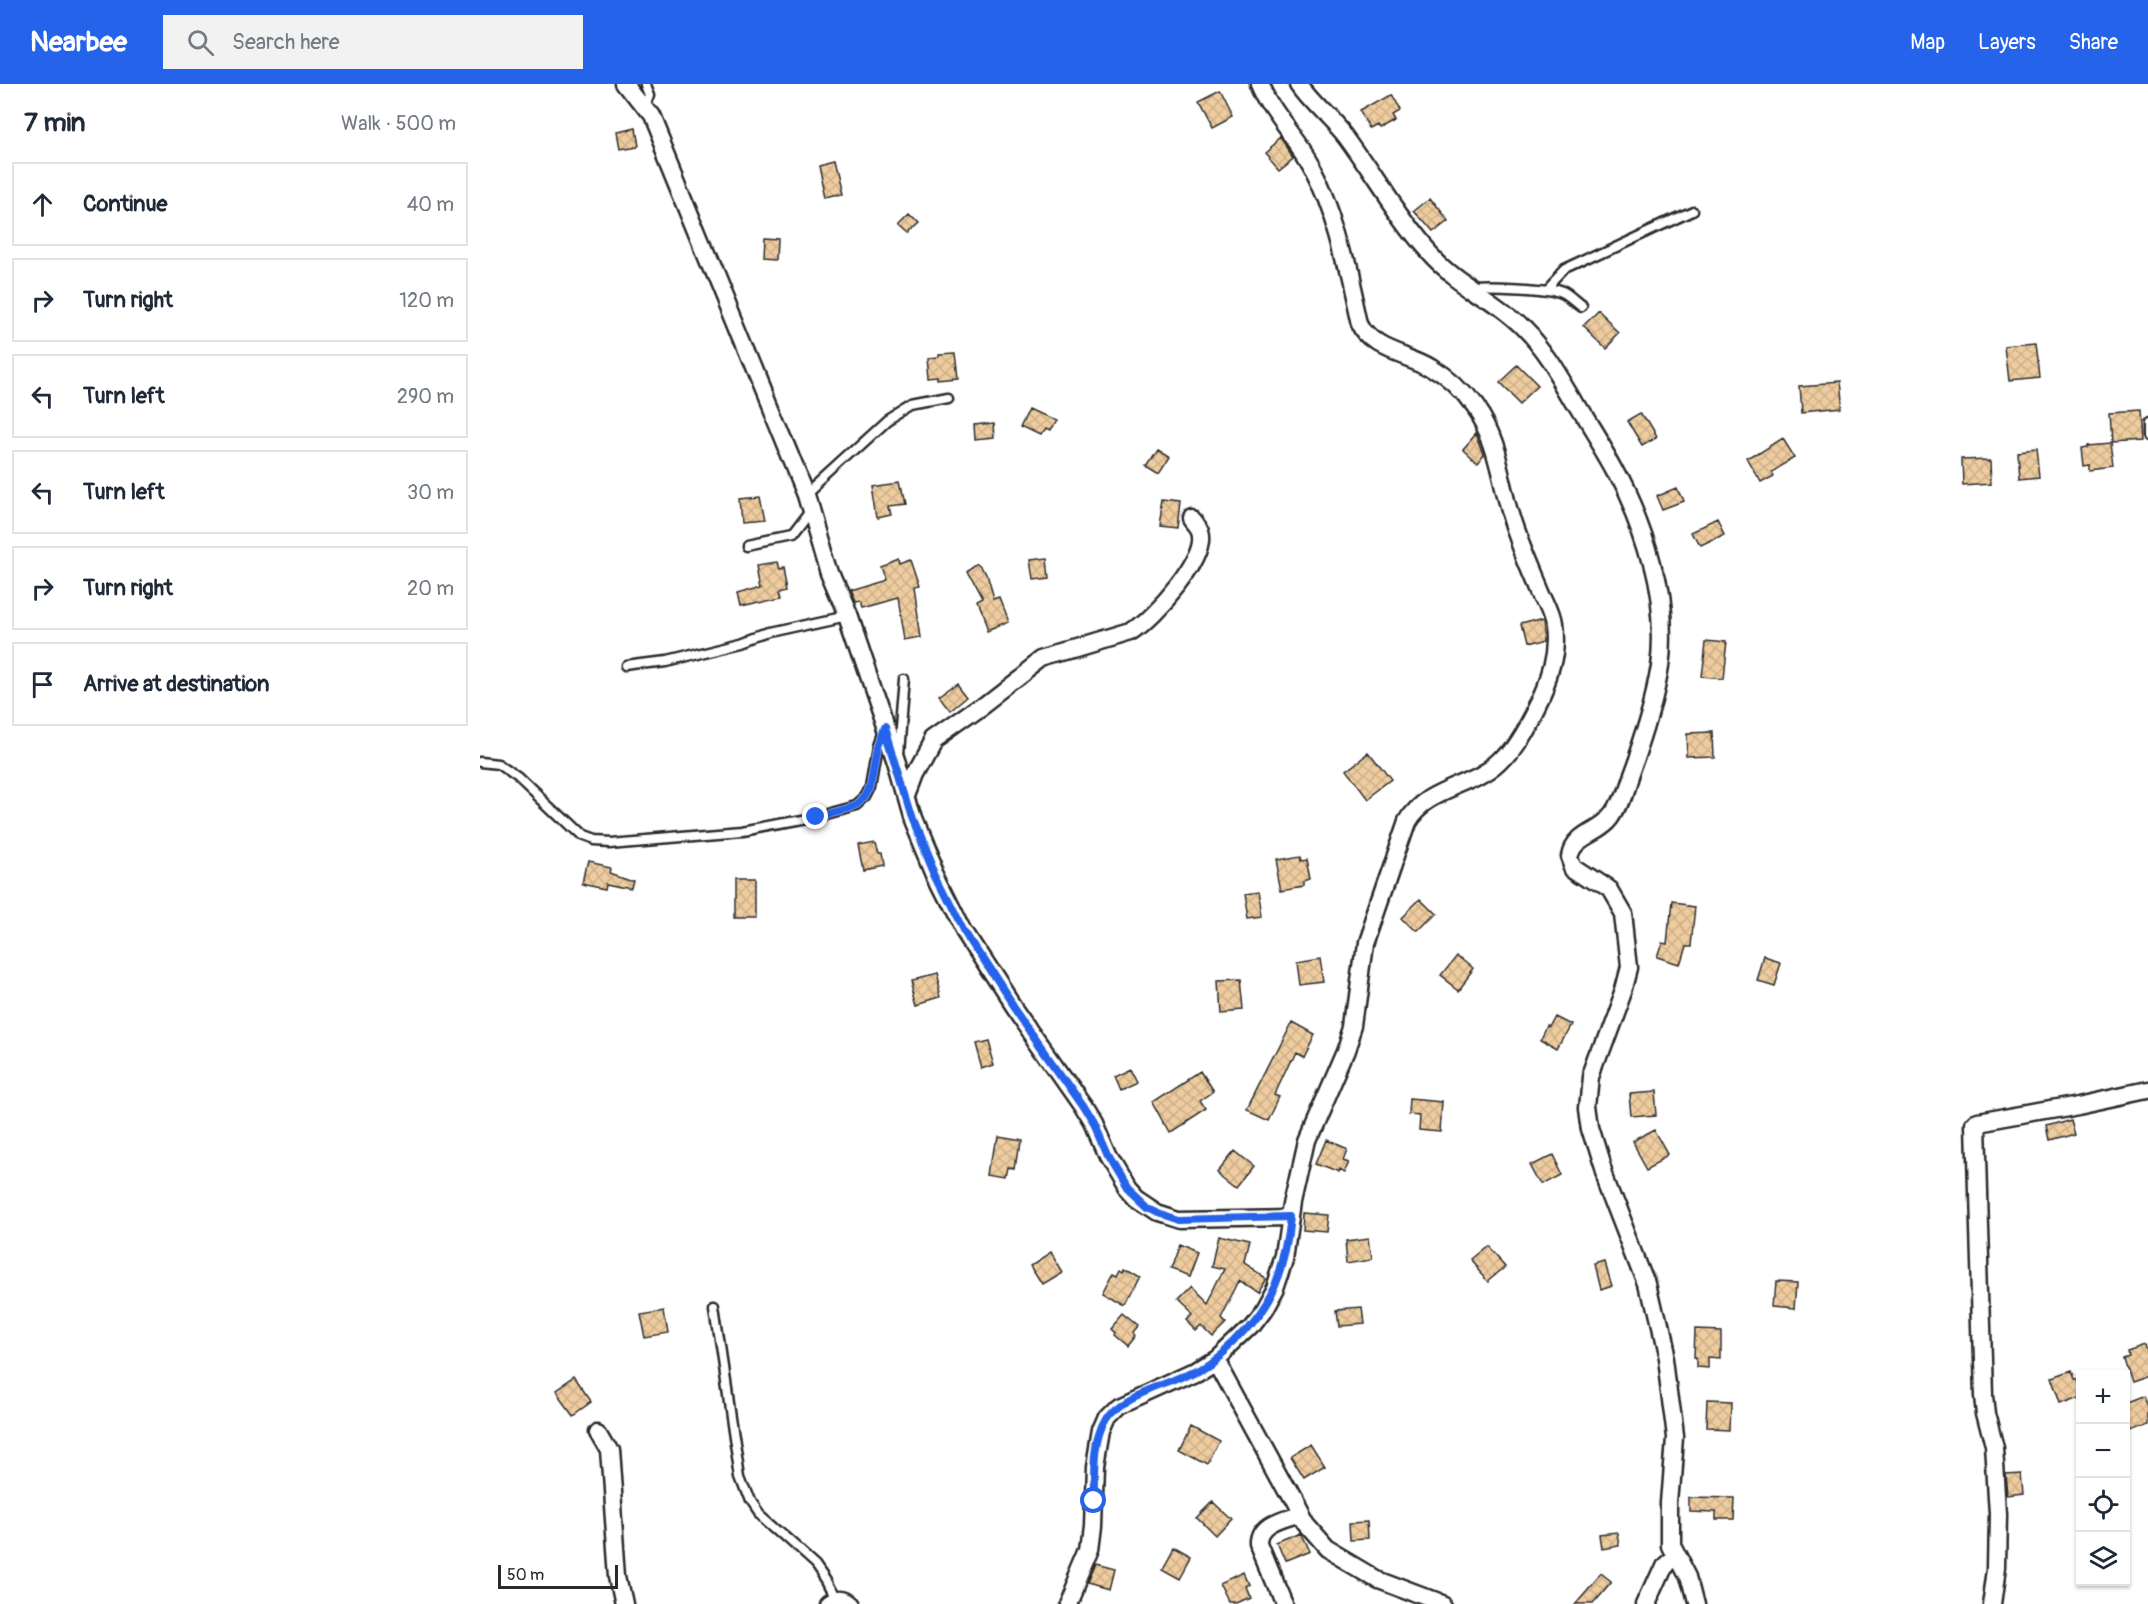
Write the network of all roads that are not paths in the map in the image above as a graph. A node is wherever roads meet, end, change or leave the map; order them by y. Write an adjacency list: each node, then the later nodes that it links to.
1 (626, 84): 5 (street)
2 (646, 84): 5 (lane)
3 (1260, 84): 24 (street)
4 (1299, 84): 7 (street)
5 (645, 107): 13 (street)
6 (1692, 210): 8 (lane)
7 (1470, 288): 8 (lane); 29 (street)
8 (1545, 290): 9 (lane)
9 (1581, 308)
10 (949, 398): 13 (lane)
11 (2148, 423): 12 (lane)
12 (2148, 435)
13 (808, 503): 15 (lane); 16 (street)
14 (1192, 518): 22 (street)
15 (746, 546)
16 (847, 616): 17 (lane); 19 (street)
17 (626, 667)
18 (904, 680): 21 (lane)
19 (885, 729): 20 (lane); 21 (street)
20 (480, 762)
21 (897, 763): 22 (street)
22 (907, 795): 24 (street)
23 (2148, 1089): 37 (street)
24 (1291, 1216): 26 (street)
25 (715, 1306): 30 (lane)
26 (1215, 1359): 28 (street); 32 (street)
27 (598, 1430): 31 (street)
28 (1300, 1515): 33 (street); 34 (street)
29 (1674, 1555): 35 (street); 36 (street)
30 (837, 1602)
31 (624, 1604)
32 (1067, 1604)
33 (1283, 1604)
34 (1443, 1604)
35 (1646, 1604)
36 (1694, 1604)
37 (1992, 1604)

